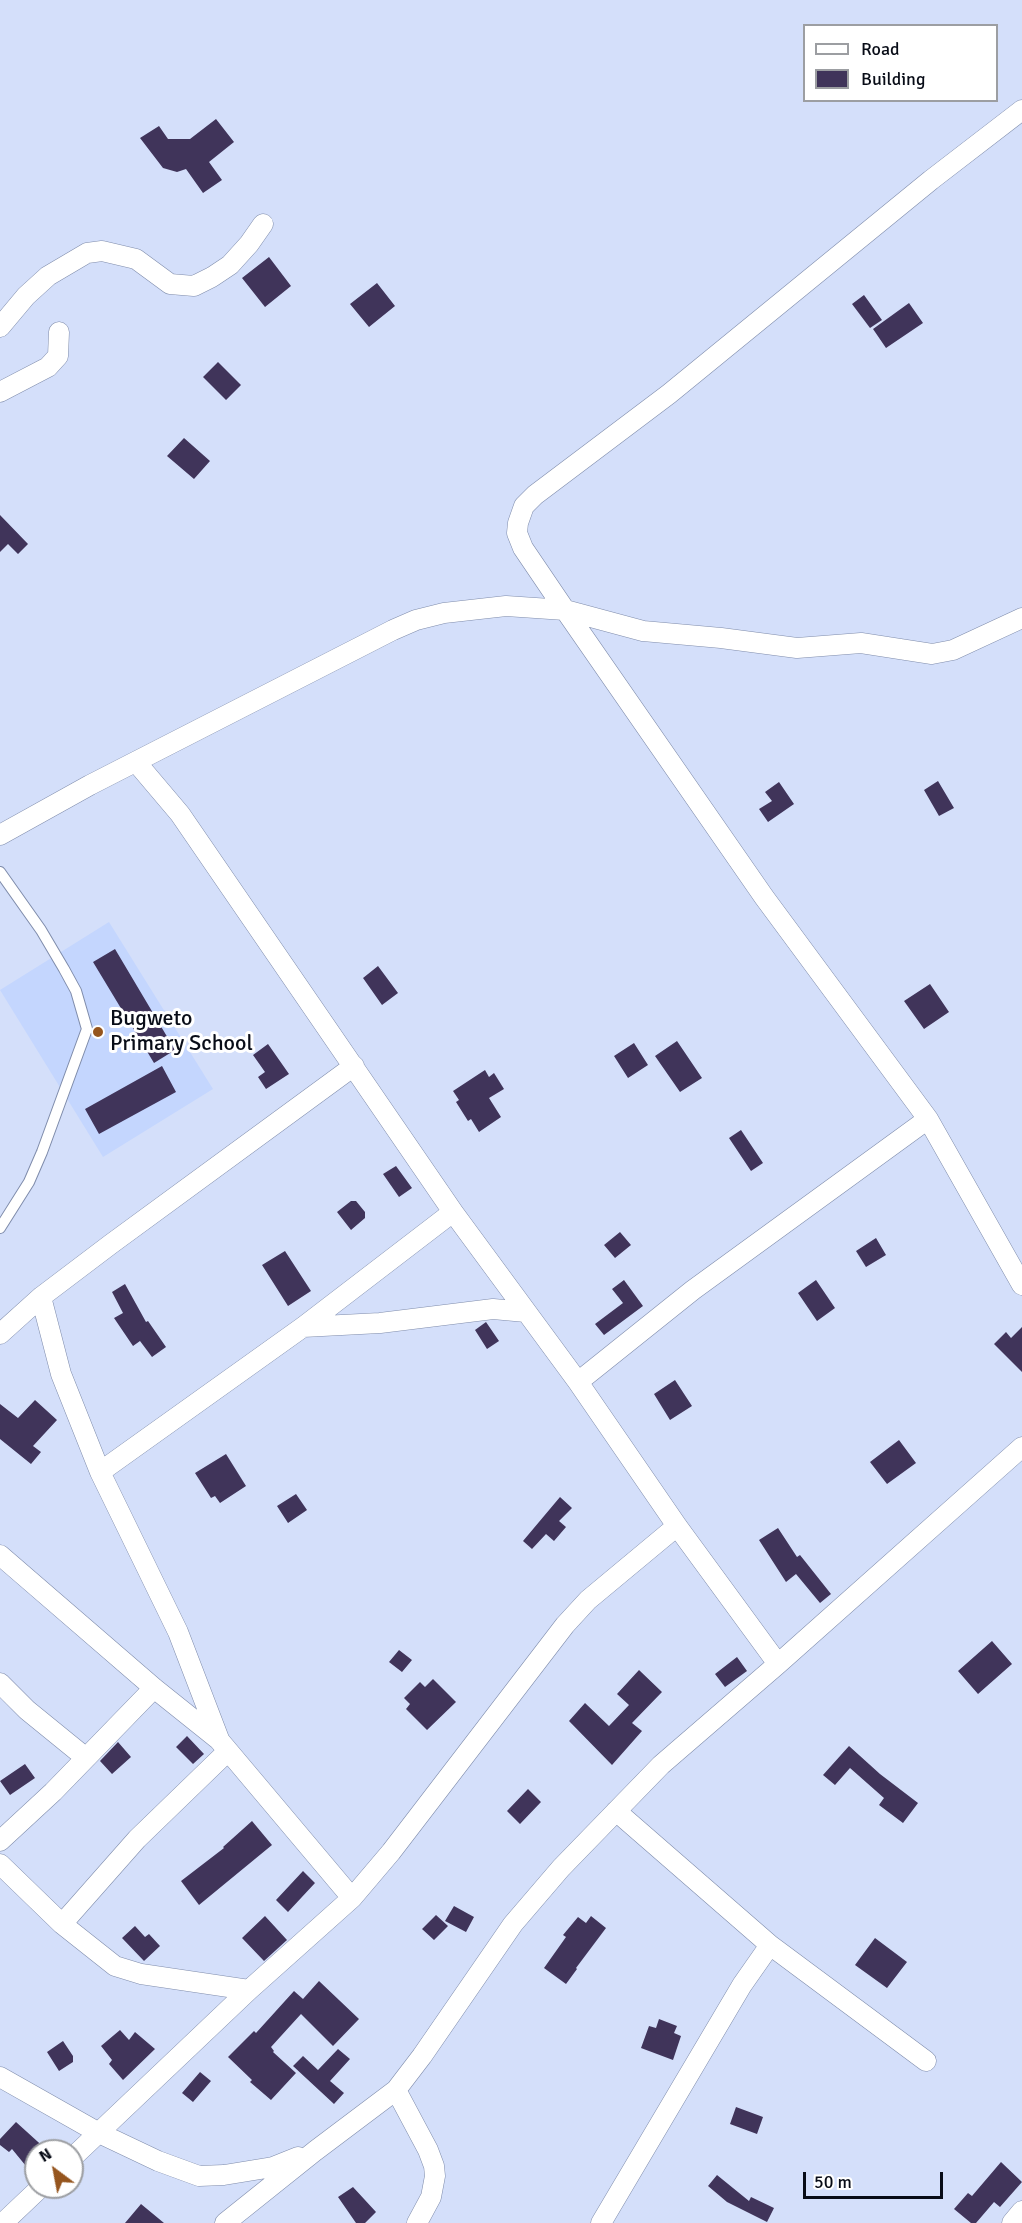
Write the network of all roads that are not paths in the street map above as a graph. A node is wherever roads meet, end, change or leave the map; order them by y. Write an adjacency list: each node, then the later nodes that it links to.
1 (1022, 110): 6 (street)
2 (263, 224): 3 (street)
3 (0, 327)
4 (59, 332): 5 (street)
5 (0, 392)
6 (565, 610): 7 (street); 8 (street); 12 (street)
7 (1022, 618)
8 (136, 762): 9 (street); 11 (street)
9 (0, 835)
10 (0, 872): 14 (lane)
11 (354, 1066): 13 (street); 16 (street)
12 (928, 1119): 15 (street); 20 (street)
13 (453, 1212): 17 (street); 18 (street)
14 (0, 1228)
15 (1022, 1285)
16 (41, 1297): 19 (street); 22 (street)
17 (526, 1312): 18 (street); 20 (street)
18 (303, 1327): 22 (street)
19 (0, 1334)
20 (578, 1382): 23 (street)
21 (1022, 1447): 25 (street)
22 (100, 1472): 28 (street)
23 (677, 1526): 25 (street); 33 (street)
24 (0, 1555): 27 (street)
25 (778, 1664): 30 (street)
26 (0, 1683): 29 (street)
27 (154, 1688): 28 (street); 29 (street)
28 (224, 1746): 33 (street); 34 (street)
29 (86, 1758): 31 (street)
30 (616, 1811): 35 (street); 39 (street)
31 (0, 1841)
32 (0, 1864): 34 (street)
33 (352, 1898): 36 (street)
34 (62, 1924): 36 (street)
35 (770, 1945): 37 (street); 48 (street)
36 (249, 1990): 40 (street)
37 (926, 2061)
38 (0, 2077): 40 (street)
39 (396, 2090): 42 (street); 47 (street)
40 (99, 2133): 41 (street); 42 (street)
41 (84, 2147)
42 (315, 2151): 46 (street)
43 (28, 2199): 45 (street)
44 (1022, 2211): 49 (street)
45 (3, 2223)
46 (225, 2223)
47 (417, 2223)
48 (601, 2223)
49 (1012, 2223)

